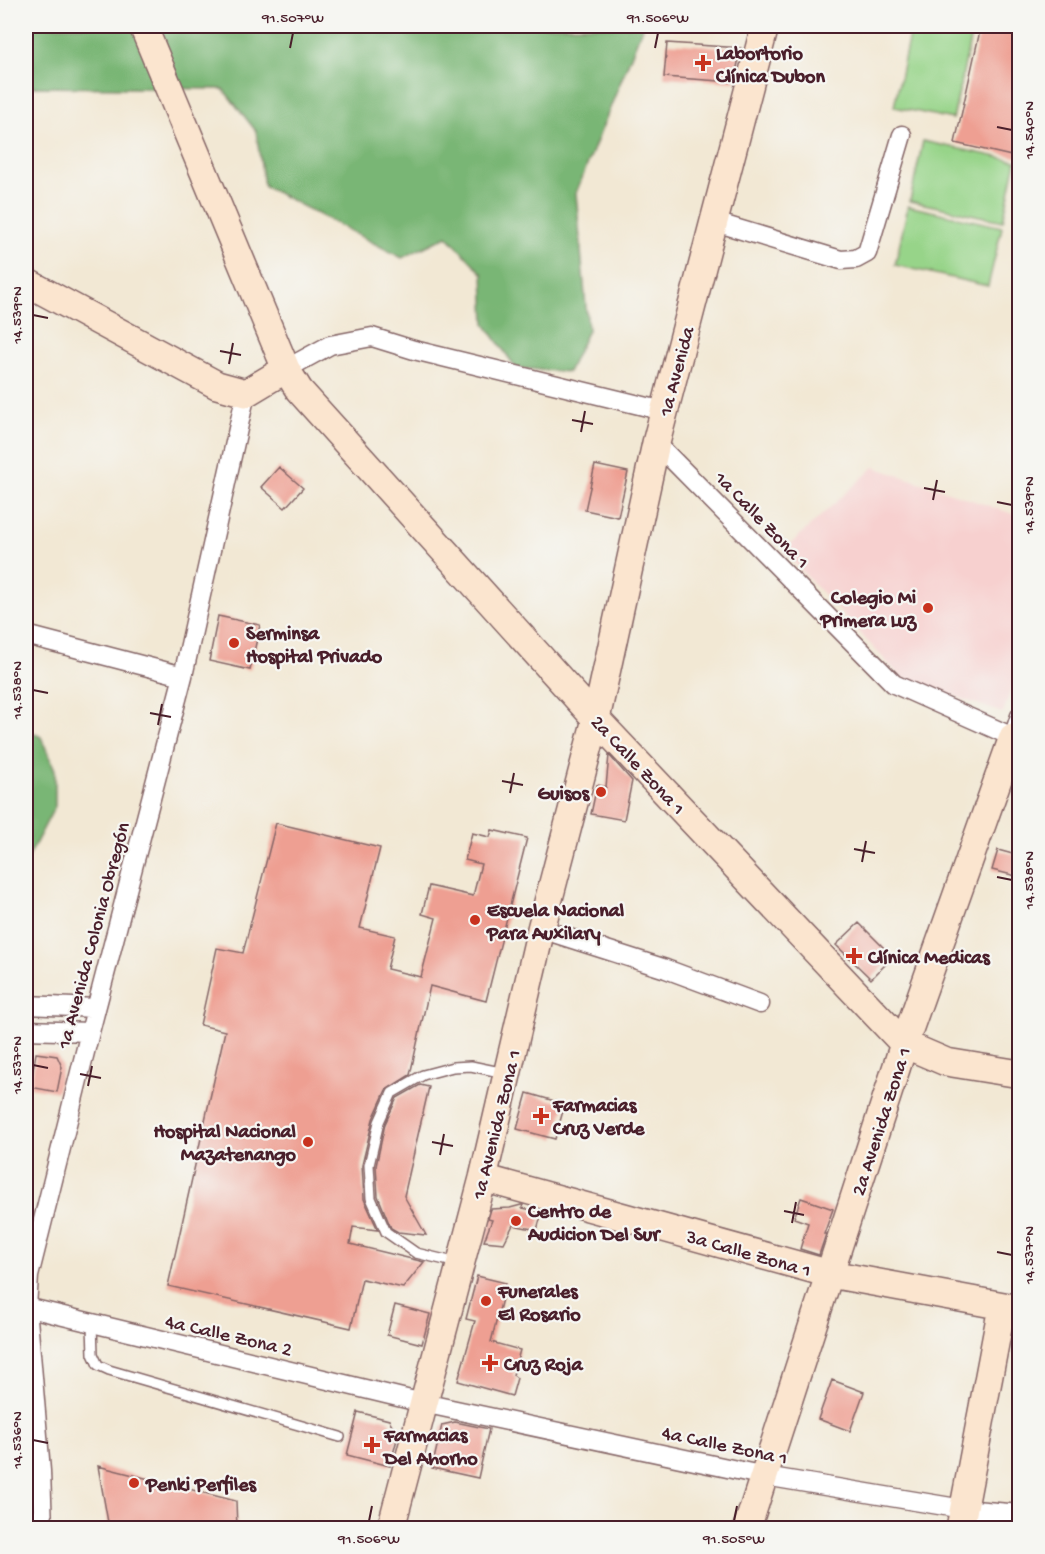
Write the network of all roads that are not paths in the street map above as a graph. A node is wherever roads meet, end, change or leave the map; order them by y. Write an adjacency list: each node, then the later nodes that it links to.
1 (143, 26): 6 (main road, 2a Calle Zona 1)
2 (765, 26): 4 (main road, 1a Avenida)
3 (902, 135): 4 (street)
4 (715, 222): 8 (main road, 1a Avenida)
5 (26, 282): 7 (main road)
6 (293, 379): 7 (main road); 8 (street); 12 (main road, 2a Calle Zona 1)
7 (246, 393): 11 (street, 1a Avenida Colonia Obregón)
8 (664, 411): 9 (main road, 1a Avenida)
9 (656, 443): 12 (main road, 1a Avenida); 13 (street, 1a Calle Zona 1)
10 (26, 635): 11 (street)
11 (183, 676): 17 (street, 1a Avenida Colonia Obregón)
12 (596, 719): 14 (main road, 1a Avenida Zona 1); 20 (main road, 2a Calle Zona 1)
13 (1017, 730): 20 (main road, 2a Avenida Zona 1)
14 (542, 929): 15 (street); 21 (main road, 1a Avenida Zona 1)
15 (760, 1004)
16 (26, 1005): 17 (street)
17 (96, 1008): 19 (street, 1a Avenida Colonia Obregón)
18 (26, 1030): 19 (street)
19 (90, 1032): 24 (street, 1a Avenida Colonia Obregón)
20 (904, 1044): 22 (main road, 2a Calle Zona 1); 26 (main road, 2a Avenida Zona 1)
21 (507, 1073): 23 (main road, 1a Avenida Zona 1); 25 (lane)
22 (1020, 1074)
23 (483, 1178): 25 (main road, 1a Avenida Zona 1); 26 (main road, 3a Calle Zona 1)
24 (30, 1254): 27 (street, 1a Avenida Colonia Obregón)
25 (460, 1264): 31 (main road, 1a Avenida Zona 1)
26 (830, 1275): 29 (main road, 3a Calle Zona 1); 33 (main road, 2a Avenida Zona 1)
27 (27, 1276): 28 (street, 1a Avenida Colonia Obregón)
28 (26, 1307): 30 (street, 4a Calle Zona 2); 36 (street, 1a Avenida Colonia Obregón)
29 (1011, 1308): 35 (main road)
30 (92, 1325): 31 (street, 4a Calle Zona 2); 32 (lane)
31 (423, 1403): 33 (street, 4a Calle Zona 1); 37 (main road, 1a Avenida Zona 1)
32 (340, 1437)
33 (765, 1476): 35 (street, 4a Calle Zona 1); 38 (main road, 2a Avenida Zona 1)
34 (1020, 1514): 35 (street, 4a Calle Zona 1)
35 (962, 1519)
36 (43, 1528)
37 (391, 1528)
38 (747, 1528)

